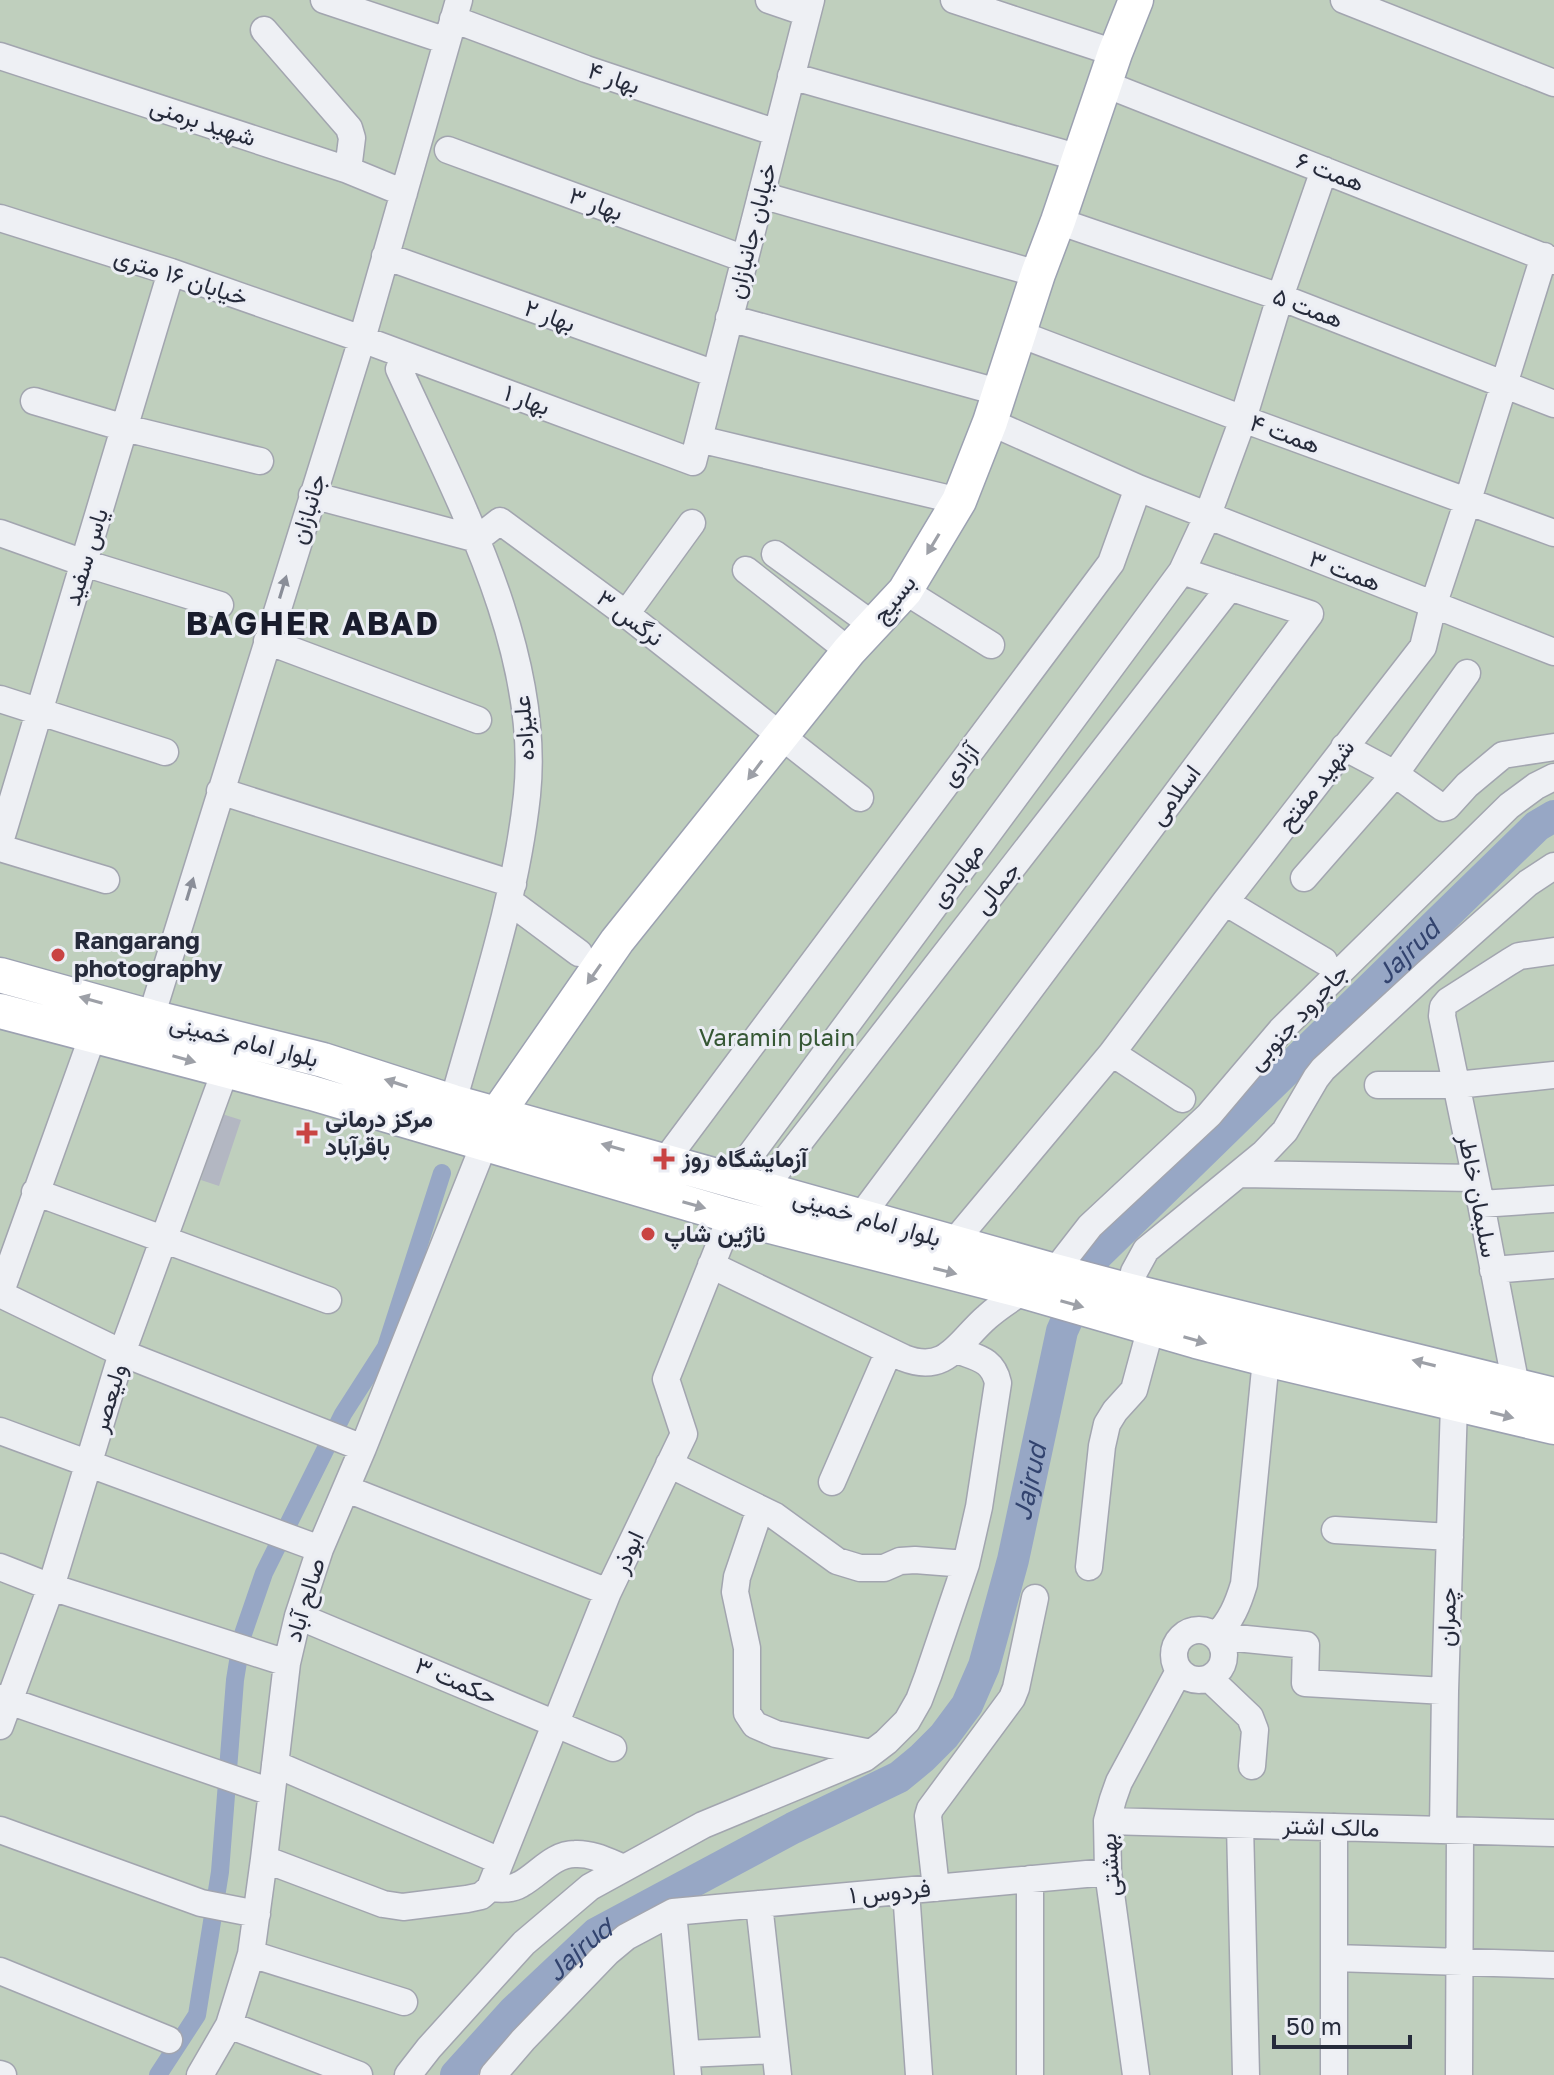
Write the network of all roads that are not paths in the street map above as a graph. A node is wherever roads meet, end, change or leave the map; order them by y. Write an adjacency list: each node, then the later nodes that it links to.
1 (324, 0): 7 (street, بهار ۴)
2 (769, 0): 6 (street)
3 (954, 0): 10 (street, همت ۶)
4 (1136, 0): 10 (main road, بسیج)
5 (1344, 0): 12 (street)
6 (809, 7): 11 (street, خیابان جانبازان)
7 (453, 20): 13 (street, بهار ۴); 18 (street, جانبازان)
8 (264, 30): 16 (street)
9 (0, 56): 16 (street, شهید برمنی)
10 (1110, 69): 15 (main road, بسیج); 17 (street, همت ۶)
11 (791, 76): 13 (street, خیابان جانبازان); 15 (street)
12 (1554, 83)
13 (777, 133): 19 (street, خیابان جانبازان)
14 (448, 150): 23 (street, بهار ۳)
15 (1080, 158): 21 (main road, بسیج)
16 (348, 170): 18 (street, شهید برمنی)
17 (1324, 170): 24 (street, همت ۶); 27 (street)
18 (404, 193): 22 (street, جانبازان)
19 (761, 195): 23 (street, خیابان جانبازان); 26 (street)
20 (0, 218): 25 (street, خیابان ۱۶ متری)
21 (1058, 221): 26 (main road, بسیج); 27 (street, همت ۵)
22 (385, 256): 30 (street, جانبازان); 32 (street, بهار ۲)
23 (745, 259): 28 (street, خیابان جانبازان)
24 (1549, 259): 33 (street, شهید مفتح)
25 (171, 272): 30 (street, خیابان ۱۶ متری); 38 (street, یاس سفید)
26 (1038, 274): 29 (main road, بسیج)
27 (1280, 297): 33 (street, همت ۵); 37 (street)
28 (729, 318): 32 (street, خیابان جانبازان); 36 (street)
29 (1017, 333): 36 (main road, بسیج); 37 (street, همت ۴)
30 (362, 339): 39 (street, بهار ۱); 42 (street, جانبازان)
31 (399, 369): 49 (street, علیزاده)
32 (715, 374): 39 (street, خیابان جانبازان)
33 (1503, 384): 35 (street, همت ۵); 43 (street, شهید مفتح)
34 (34, 401): 38 (street)
35 (1554, 404)
36 (994, 407): 41 (street); 44 (main road, بسیج)
37 (1243, 419): 43 (street, همت ۴); 45 (street)
38 (125, 428): 40 (street); 51 (street, یاس سفید)
39 (696, 451): 44 (street, بهار ۱)
40 (260, 461)
41 (1138, 488): 45 (street, همت ۳); 97 (street, آزادی)
42 (312, 495): 49 (street); 60 (street, جانبازان, one-way to 42)
43 (1468, 500): 48 (street, همت ۴); 57 (street, شهید مفتح)
44 (959, 501): 55 (main road, بسیج, one-way to 55)
45 (1207, 517): 53 (street); 57 (street, همت ۳)
46 (692, 523): 58 (street)
47 (0, 533): 51 (street)
48 (1554, 533)
49 (477, 539): 58 (street, نرگس ۳); 80 (street, علیزاده)
50 (775, 554): 59 (street)
51 (84, 563): 56 (street); 66 (street, یاس سفید)
52 (746, 570): 62 (street)
53 (1182, 571): 54 (street, اسلامی); 100 (street, مهابادی)
54 (1230, 587): 100 (street, جمالی); 105 (street, اسلامی)
55 (905, 591): 59 (main road, بسیج); 61 (street)
56 (220, 605)
57 (1433, 606): 63 (street, همت ۳); 69 (street, شهید مفتح)
58 (626, 614): 68 (street, نرگس ۳)
59 (873, 625): 62 (main road, بسیج)
60 (267, 641): 67 (street); 74 (street, جانبازان)
61 (991, 645)
62 (849, 651): 68 (main road, بسیج)
63 (1554, 652)
64 (1467, 673): 72 (street)
65 (0, 699): 66 (street)
66 (39, 712): 71 (street); 76 (street, یاس سفید)
67 (478, 720)
68 (781, 736): 75 (street, نرگس ۳); 96 (main road, بسیج, one-way to 96)
69 (1344, 747): 72 (street); 81 (street, شهید مفتح)
70 (1554, 747): 72 (street)
71 (165, 752)
72 (1395, 774): 78 (street)
73 (1554, 777): 111 (street, جاجرود جنوبی)
74 (220, 791): 80 (street); 87 (street, جانبازان, one-way to 74)
75 (860, 798)
76 (0, 845): 79 (street)
77 (1554, 866): 98 (street)
78 (1304, 878)
79 (106, 880)
80 (511, 893): 83 (street); 95 (street, علیزاده)
81 (1225, 902): 84 (street); 89 (street, شهید مفتح)
82 (1554, 951): 93 (street, سلیمان خاطر)
83 (579, 953)
84 (1324, 961)
85 (0, 975): 87 (main road, بلوار امام خمینی, one-way to 85)
86 (0, 1011): 88 (main road, بلوار امام خمینی)
87 (151, 1017): 95 (main road, بلوار امام خمینی, one-way to 87)
88 (93, 1035): 90 (main road, بلوار امام خمینی, one-way to 90); 101 (street)
89 (1112, 1053): 94 (street); 107 (street, شهید مفتح)
90 (225, 1071): 96 (main road, بلوار امام خمینی); 106 (street, ولیعصر)
91 (1554, 1075): 93 (street)
92 (1378, 1085): 93 (street)
93 (1456, 1085): 99 (street, سلیمان خاطر)
94 (1182, 1099)
95 (453, 1102): 96 (main road, بلوار امام خمینی)
96 (491, 1128): 97 (main road, بلوار امام خمینی, one-way to 96); 104 (main road, بلوار امام خمینی, one-way to 104); 124 (street, صالح آباد)
97 (665, 1161): 100 (main road, بلوار امام خمینی)
98 (1240, 1174): 99 (street); 114 (street)
99 (1474, 1178): 103 (street, سلیمان خاطر)
100 (748, 1184): 105 (main road, بلوار امام خمینی)
101 (35, 1192): 106 (street); 112 (street)
102 (1554, 1199): 103 (street)
103 (1481, 1204): 110 (street, سلیمان خاطر)
104 (731, 1216): 108 (street, ابوذر); 111 (main road, بلوار امام خمینی, one-way to 111)
105 (861, 1216): 107 (main road, بلوار امام خمینی)
106 (163, 1239): 113 (street); 117 (street, ولیعصر)
107 (954, 1242): 111 (main road, بلوار امام خمینی)
108 (711, 1265): 116 (street); 126 (street, ابوذر)
109 (1554, 1265): 110 (street)
110 (1493, 1270): 119 (street, سلیمان خاطر)
111 (1039, 1276): 114 (main road, بلوار امام خمینی); 115 (street, جاجرود جنوبی)
112 (0, 1294): 117 (street)
113 (328, 1300)
114 (1134, 1312): 118 (main road, بلوار امام خمینی, one-way to 118); 119 (main road, بلوار امام خمینی, one-way to 114); 135 (street)
115 (957, 1350): 116 (street); 133 (street)
116 (889, 1351): 127 (street)
117 (122, 1353): 124 (street); 125 (street, ولیعصر)
118 (1266, 1359): 121 (main road, بلوار امام خمینی); 140 (street)
119 (1516, 1386): 120 (main road, بلوار امام خمینی)
120 (1554, 1395)
121 (1454, 1404): 122 (main road, بلوار امام خمینی, one-way to 122); 131 (street, چمران)
122 (1554, 1427)
123 (0, 1431): 125 (street)
124 (363, 1448): 128 (street, صالح آباد)
125 (89, 1463): 132 (street); 136 (street, ولیعصر)
126 (669, 1464): 129 (street); 137 (street, ابوذر)
127 (832, 1482)
128 (347, 1489): 132 (street, صالح آباد); 137 (street)
129 (760, 1509): 133 (street); 148 (street)
130 (1335, 1530): 131 (street)
131 (1450, 1537): 144 (street, چمران)
132 (320, 1549): 139 (street, صالح آباد)
133 (966, 1564): 148 (street)
134 (0, 1567): 136 (street)
135 (1089, 1567)
136 (51, 1587): 141 (street); 145 (street, ولیعصر)
137 (608, 1592): 146 (street, ابوذر)
138 (1035, 1598): 164 (street)
139 (298, 1616): 141 (street, صالح آباد); 146 (street, حکمت ۳)
140 (1216, 1636): 142 (street); 143 (street); 144 (street)
141 (287, 1663): 149 (street, صالح آباد)
142 (1179, 1671): 143 (street); 152 (street, بهشتی)
143 (1210, 1679): 150 (street)
144 (1445, 1691): 156 (street, چمران)
145 (3, 1708): 151 (street)
146 (555, 1723): 147 (street, حکمت ۳); 159 (street, ابوذر)
147 (613, 1748)
148 (871, 1753): 160 (street)
149 (275, 1764): 151 (street, صالح آباد); 159 (street)
150 (1252, 1766)
151 (271, 1792): 158 (street, صالح آباد)
152 (1107, 1821): 153 (street, مالک اشتر); 161 (street, بهشتی)
153 (1240, 1825): 154 (street, مالک اشتر); 186 (street)
154 (1334, 1827): 156 (street, مالک اشتر); 170 (street)
155 (0, 1830): 168 (street)
156 (1451, 1831): 157 (street, مالک اشتر); 171 (street, چمران)
157 (1554, 1833)
158 (264, 1859): 163 (street); 168 (street, صالح آباد)
159 (500, 1861): 163 (street, ابوذر)
160 (624, 1868): 163 (street); 181 (street)
161 (1108, 1872): 162 (street, فردوس ۱); 185 (street, بهشتی)
162 (1030, 1879): 164 (street, فردوس ۱); 184 (street)
163 (490, 1888)
164 (936, 1888): 165 (street, فردوس ۱)
165 (906, 1891): 166 (street, فردوس ۱); 183 (street)
166 (759, 1904): 167 (street, فردوس ۱); 177 (street)
167 (673, 1912): 178 (street); 182 (street)
168 (257, 1914): 169 (street, صالح آباد)
169 (251, 1954): 174 (street); 175 (street, صالح آباد)
170 (1334, 1958): 171 (street); 187 (street)
171 (1459, 1963): 172 (street); 188 (street, چمران)
172 (1554, 1965)
173 (0, 1971): 176 (street)
174 (404, 2002)
175 (229, 2025): 179 (street, صالح آباد); 180 (street)
176 (169, 2040)
177 (776, 2062): 178 (street)
178 (687, 2064)
179 (200, 2075)
180 (359, 2075)
181 (408, 2075)
182 (493, 2075)
183 (919, 2075)
184 (1030, 2075)
185 (1136, 2075)
186 (1246, 2075)
187 (1334, 2075)
188 (1459, 2075)

